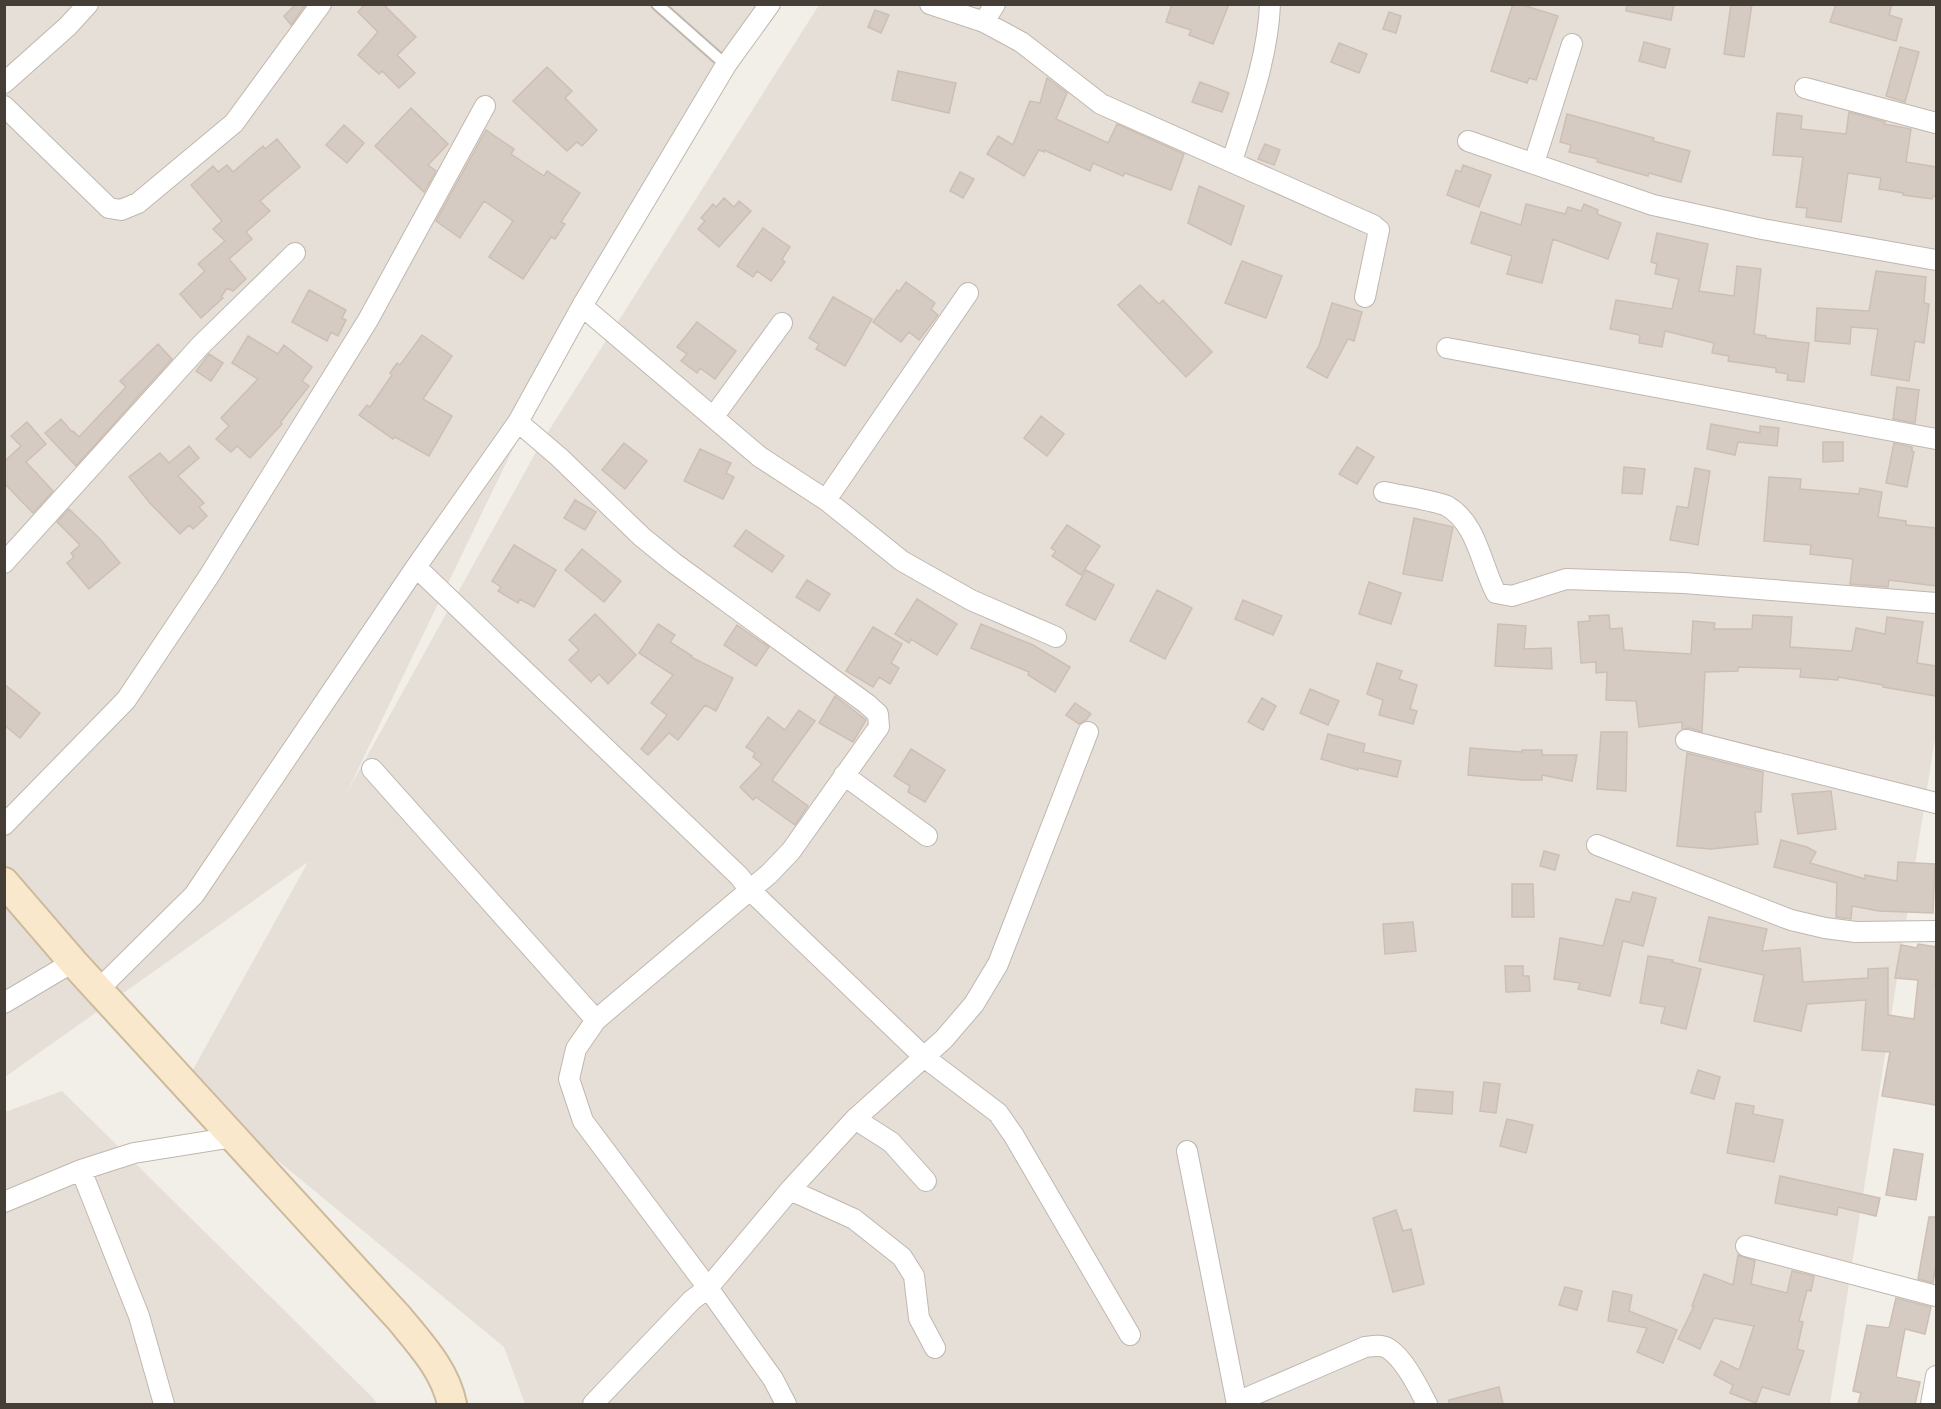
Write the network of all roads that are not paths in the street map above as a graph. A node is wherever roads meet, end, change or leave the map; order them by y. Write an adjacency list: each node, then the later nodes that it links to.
1 (88, 4): 11 (street)
2 (321, 4): 13 (street)
3 (657, 4): 10 (lane)
4 (770, 4): 10 (street)
5 (930, 4): 8 (street)
6 (995, 4): 8 (street)
7 (1270, 4): 17 (street)
8 (984, 22): 17 (street)
9 (1572, 44): 18 (street)
10 (726, 65): 23 (street)
11 (4, 83)
12 (1805, 88): 15 (street)
13 (4, 106)
14 (485, 106): 40 (street)
15 (1936, 123)
16 (1468, 141): 18 (street)
17 (1232, 161): 22 (street)
18 (1534, 164): 20 (street)
19 (295, 253): 31 (street)
20 (1936, 260)
21 (968, 293): 30 (street)
22 (1365, 297)
23 (582, 306): 26 (street); 27 (street)
24 (782, 323): 26 (street)
25 (1447, 348): 28 (street)
26 (714, 416): 30 (street)
27 (518, 422): 32 (street); 38 (street)
28 (1936, 439)
29 (1384, 492): 33 (street)
30 (826, 500): 34 (street)
31 (8, 554)
32 (416, 567): 44 (street); 47 (street)
33 (1936, 603)
34 (1056, 637)
35 (1088, 732): 50 (street)
36 (1686, 740): 39 (street)
37 (372, 769): 49 (street)
38 (844, 775): 41 (street); 44 (street)
39 (1936, 803)
40 (4, 825)
41 (927, 836)
42 (1597, 845): 45 (street)
43 (4, 882): 46 (street)
44 (750, 890): 49 (street); 50 (street)
45 (1936, 931)
46 (73, 962): 47 (street); 48 (street)
47 (99, 989): 52 (street)
48 (4, 1003)
49 (596, 1020): 59 (street)
50 (924, 1057): 51 (street); 61 (street)
51 (855, 1119): 55 (street); 56 (street)
52 (234, 1137): 54 (street); 66 (street)
53 (1187, 1151): 64 (street)
54 (81, 1170): 57 (street); 65 (street)
55 (926, 1181)
56 (790, 1190): 59 (street); 62 (street)
57 (4, 1202)
58 (1746, 1246): 60 (street)
59 (708, 1288): 67 (street); 68 (street)
60 (1936, 1296)
61 (1130, 1335)
62 (935, 1348)
63 (1936, 1376): 70 (street)
64 (1237, 1403): 69 (street)
65 (164, 1404)
66 (452, 1404)
67 (593, 1404)
68 (786, 1404)
69 (1427, 1404)
70 (1931, 1404)

